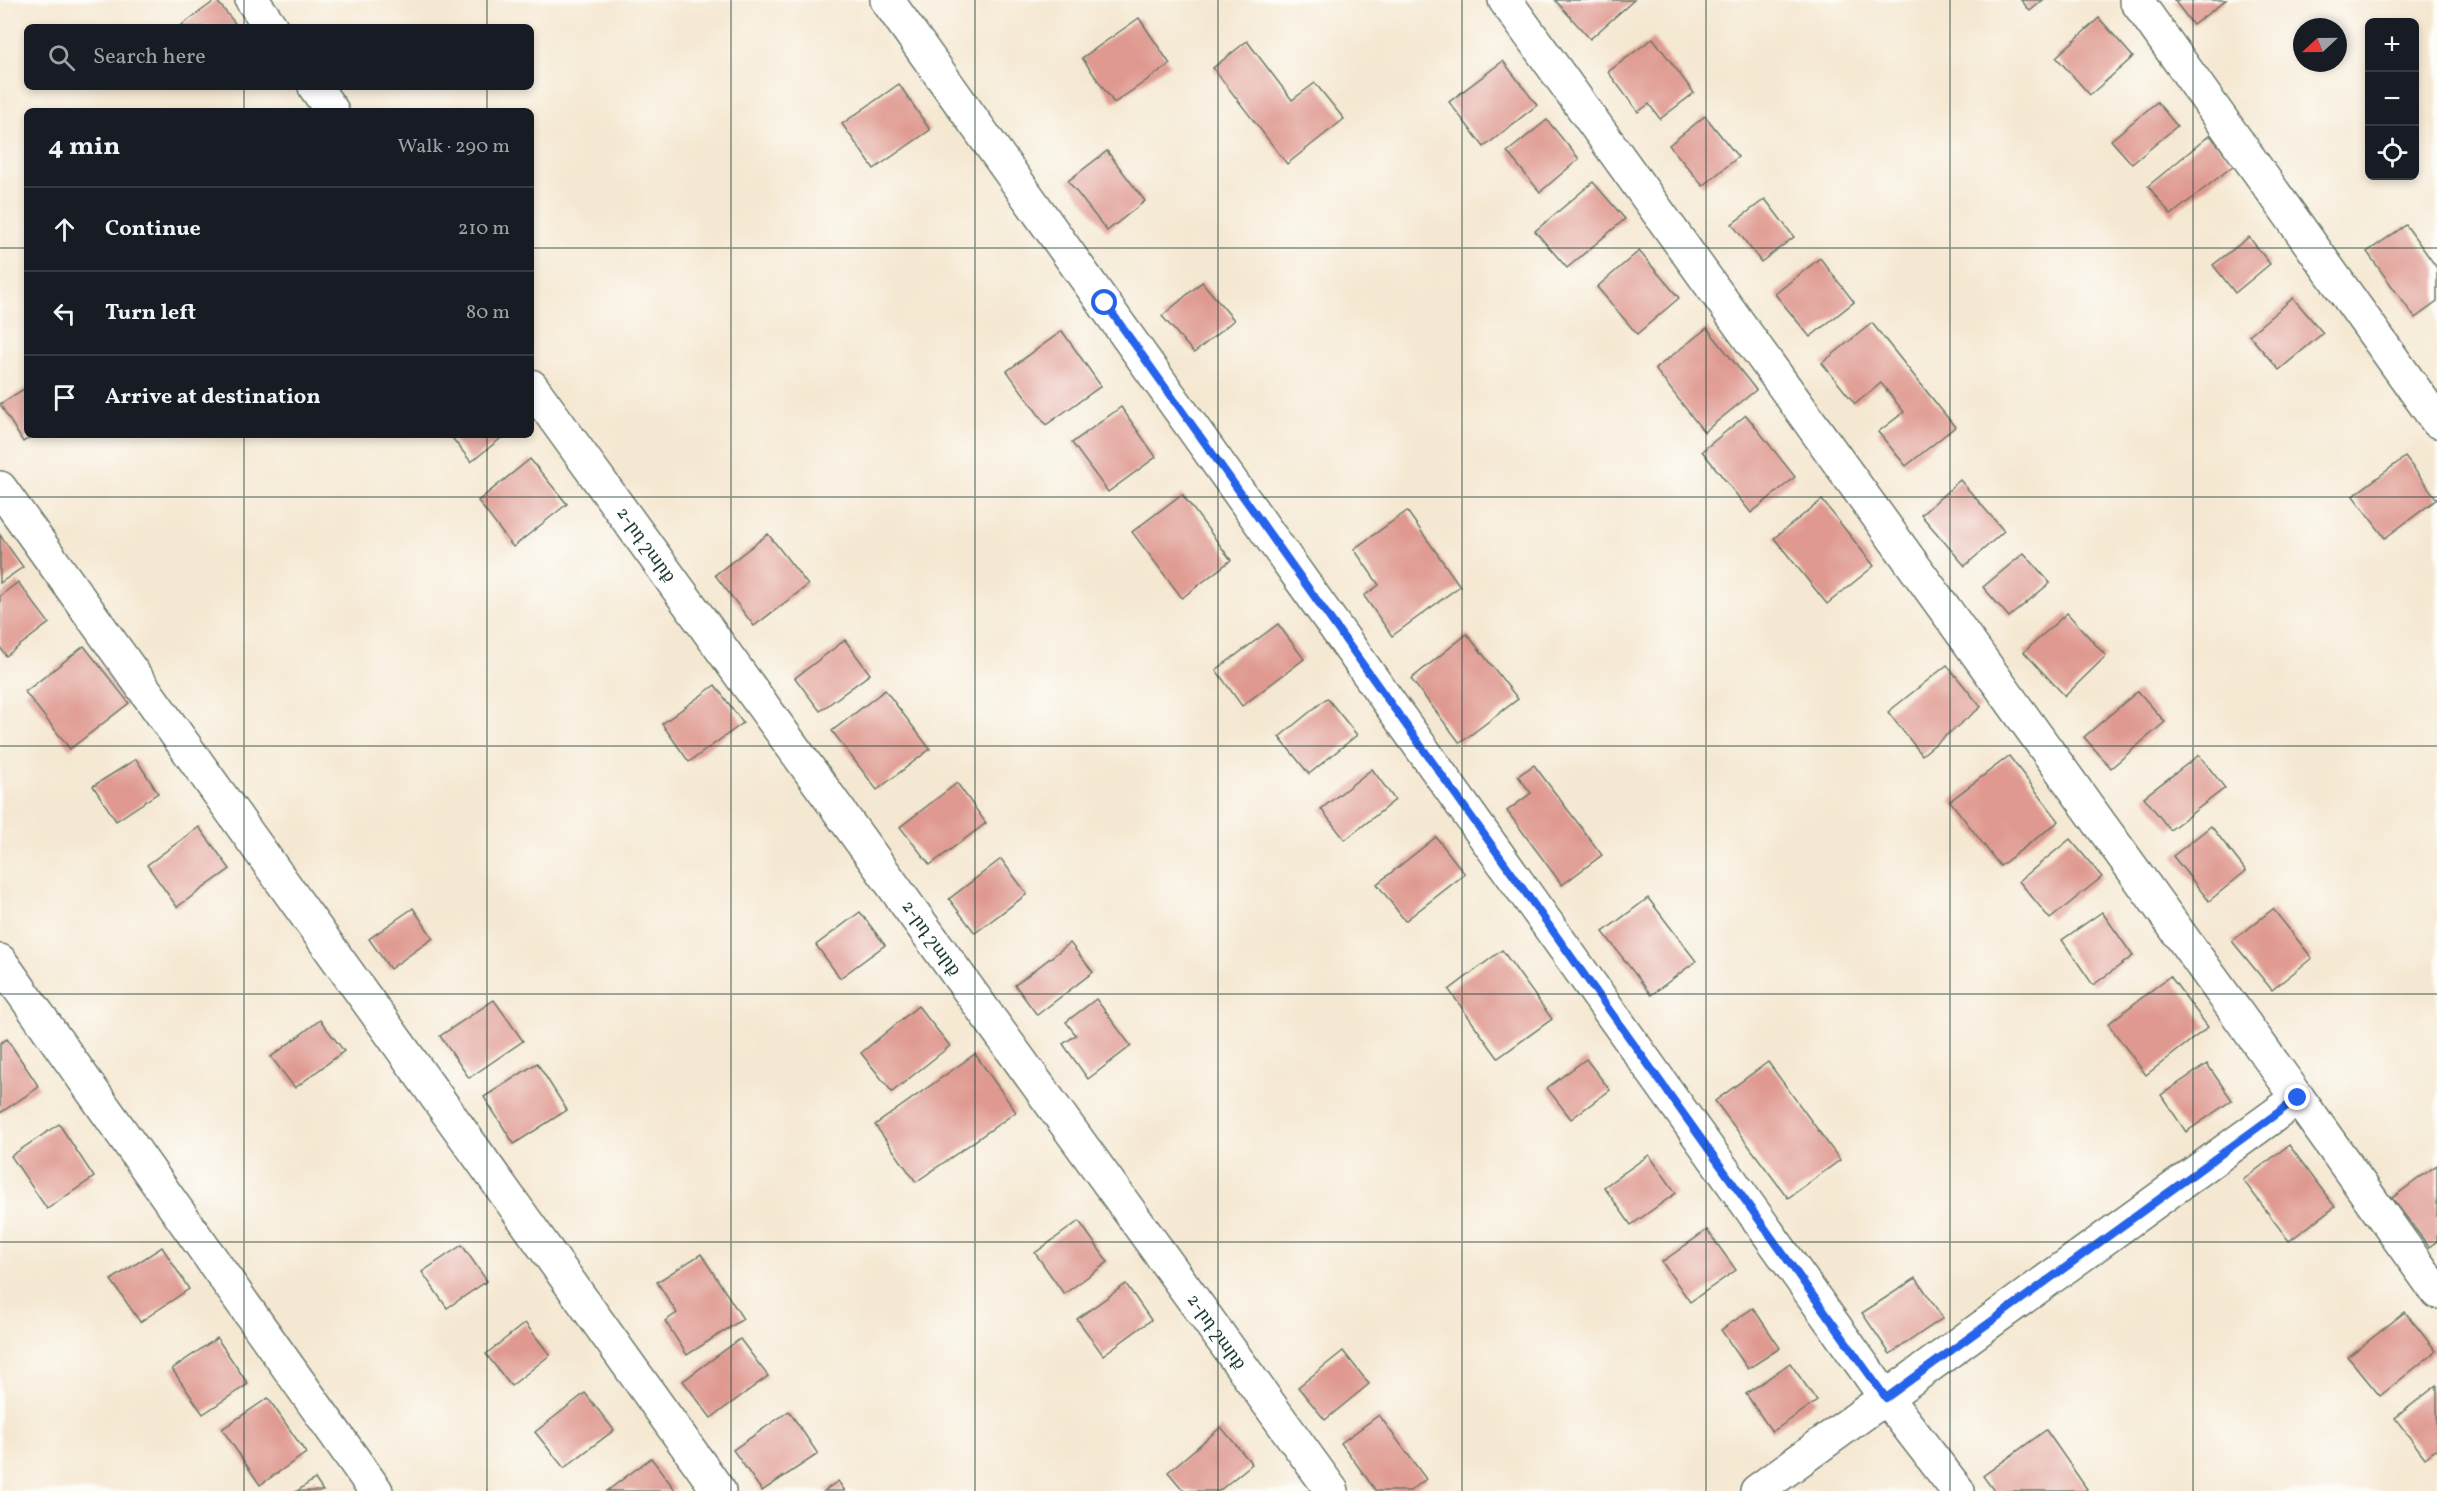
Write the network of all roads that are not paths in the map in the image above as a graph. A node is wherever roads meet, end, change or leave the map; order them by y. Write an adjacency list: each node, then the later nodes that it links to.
1 (252, 0): 5 (street)
2 (887, 0): 14 (street)
3 (1505, 0): 12 (street)
4 (2136, 0): 9 (street)
5 (269, 24)
6 (317, 90): 7 (street)
7 (330, 108)
8 (534, 390): 17 (street, 2-րդ շարք)
9 (2437, 421)
10 (0, 488): 16 (street)
11 (0, 961): 15 (street)
12 (2298, 1098): 13 (street); 14 (street)
13 (2437, 1292)
14 (1886, 1398): 18 (street); 19 (street)
15 (376, 1491)
16 (719, 1491)
17 (1332, 1491)
18 (1756, 1491)
19 (1958, 1491)

